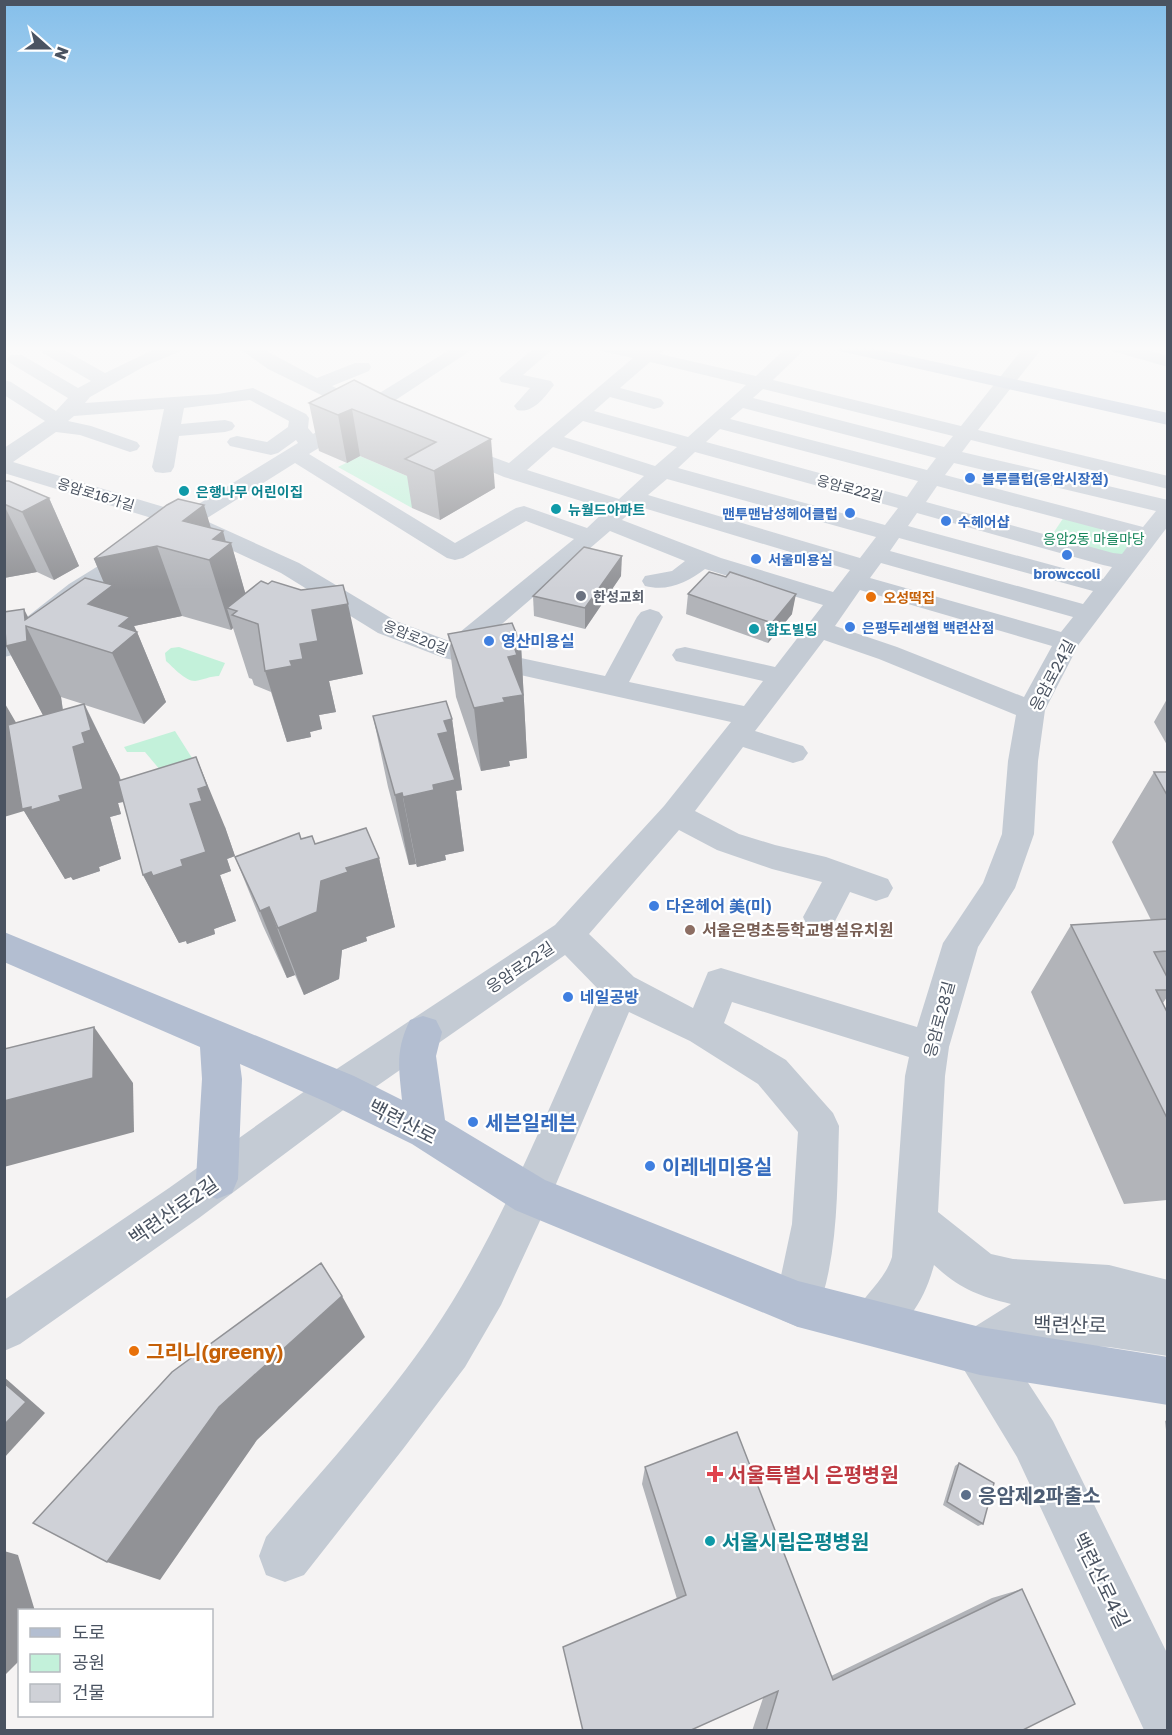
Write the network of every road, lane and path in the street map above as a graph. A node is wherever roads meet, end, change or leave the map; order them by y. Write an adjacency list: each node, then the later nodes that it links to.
1 (45, 428): 20 (street)
2 (82, 428): 18 (street)
3 (171, 428): 13 (street)
4 (300, 428): 16 (street)
5 (331, 428): 16 (street)
6 (564, 428): 14 (street)
7 (631, 428): 17 (street, 응암로22길)
8 (711, 428): 17 (street, 응암로20길)
9 (759, 428): 19 (street, 응암로22길)
10 (844, 428): 19 (street, 응암로22길)
11 (879, 428): 19 (street, 응암로22길)
12 (969, 428): 19 (street, 응암로22길)
13 (170, 431): 16 (street); 22 (street)
14 (550, 440): 23 (street); 24 (street)
15 (435, 441): 23 (street)
16 (302, 443): 28 (street); 29 (street)
17 (692, 445): 24 (street, 응암로20길); 26 (street, 응암로22길)
18 (130, 446)
19 (949, 455): 25 (street, 응암로22길); 26 (street, 응암로22길); 27 (street, 응암로22길); 30 (street, 응암로22길)
20 (4, 458)
21 (4, 466): 29 (street, 응암로16가길)
22 (163, 467)
23 (513, 472): 28 (street)
24 (661, 472): 28 (street, 응암로20길); 32 (street)
25 (1167, 483)
26 (912, 505): 32 (street, 응암로22길); 33 (street, 응암로22길)
27 (1167, 509): 30 (street, 응암로24길)
28 (613, 516): 31 (street); 32 (street); 41 (street, 응암로20길)
29 (189, 522): 40 (street); 41 (street, 응암로20길)
30 (1148, 535): 33 (street, 응암로24길)
31 (702, 559): 32 (street); 34 (street)
32 (870, 561): 35 (street); 36 (street); 38 (street, 응암로22길); 39 (street)
33 (1127, 562): 35 (street, 응암로24길)
34 (654, 581)
35 (1108, 588): 36 (street, 응암로24길)
36 (1090, 614): 39 (street, 응암로24길)
37 (650, 617): 44 (street)
38 (819, 629): 43 (street, 응암로22길); 45 (street)
39 (1067, 642): 45 (street, 응암로24길)
40 (4, 649)
41 (453, 652): 44 (street)
42 (685, 655): 43 (street)
43 (781, 677): 46 (street, 응암로22길)
44 (612, 688): 46 (street)
45 (1030, 710): 49 (street, 응암로24길)
46 (743, 726): 47 (street); 48 (street, 응암로22길)
47 (793, 753)
48 (675, 813): 50 (street); 53 (street, 응암로22길)
49 (1018, 834): 59 (street, 응암로28길)
50 (842, 876): 51 (street); 52 (street)
51 (876, 888)
52 (820, 917)
53 (567, 935): 55 (street); 57 (street, 응암로22길)
54 (4, 946): 58 (main road, 백련산로)
55 (621, 988): 56 (street); 63 (street)
56 (703, 1029): 59 (street); 66 (street)
57 (423, 1032): 60 (street, 응암로22길); 61 (main road)
58 (218, 1037): 60 (main road, 백련산로); 62 (main road)
59 (930, 1047): 64 (street, 응암로28길)
60 (340, 1089): 61 (main road, 백련산로); 62 (street, 백련산로2길)
61 (426, 1131): 63 (main road, 백련산로)
62 (217, 1179): 68 (street, 백련산로2길)
63 (530, 1195): 66 (main road, 백련산로); 72 (street)
64 (915, 1220): 65 (street); 67 (street, 응암로28길)
65 (1167, 1303)
66 (798, 1304): 67 (main road, 백련산로)
67 (873, 1322): 70 (main road, 백련산로)
68 (4, 1328)
69 (1167, 1333): 70 (street, 백련산로)
70 (980, 1351): 71 (main road, 백련산로); 73 (street, 백련산로4길)
71 (1167, 1382)
72 (285, 1556)
73 (1167, 1718)

